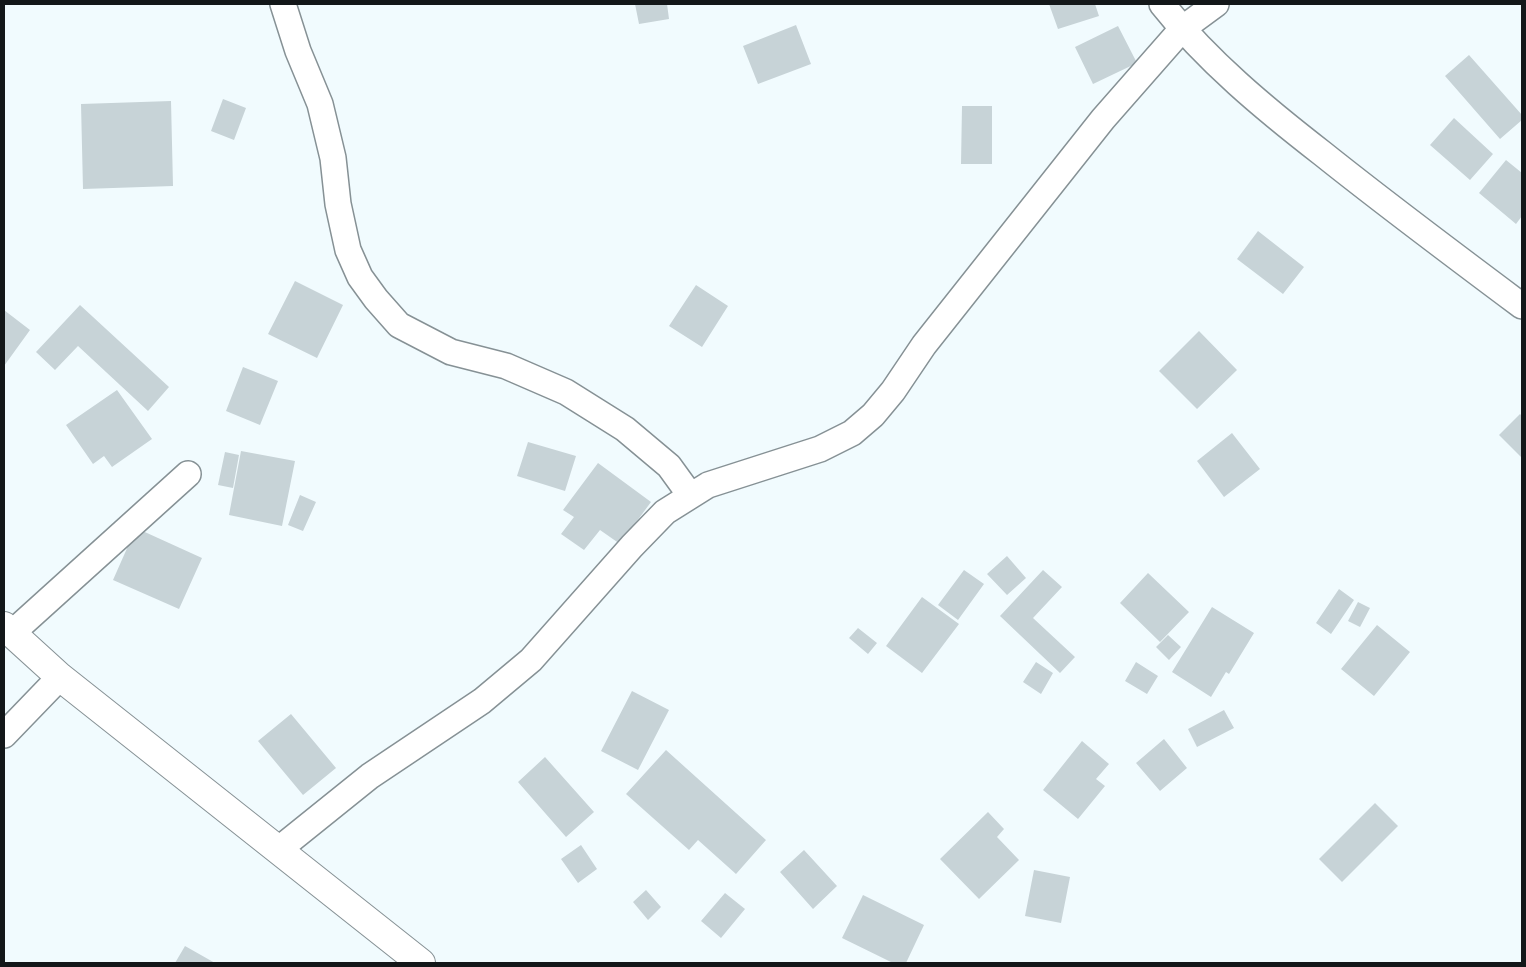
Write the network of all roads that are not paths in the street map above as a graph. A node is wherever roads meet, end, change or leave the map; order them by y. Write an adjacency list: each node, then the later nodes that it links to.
1 (283, 4): 7 (street)
2 (1162, 4): 4 (street)
3 (1216, 4): 4 (street)
4 (1182, 29): 5 (street); 7 (street)
5 (1522, 306)
6 (188, 474): 8 (street)
7 (690, 496): 11 (street)
8 (8, 629): 9 (street)
9 (60, 677): 10 (street); 11 (street)
10 (4, 736)
11 (278, 850): 12 (street)
12 (421, 963)

